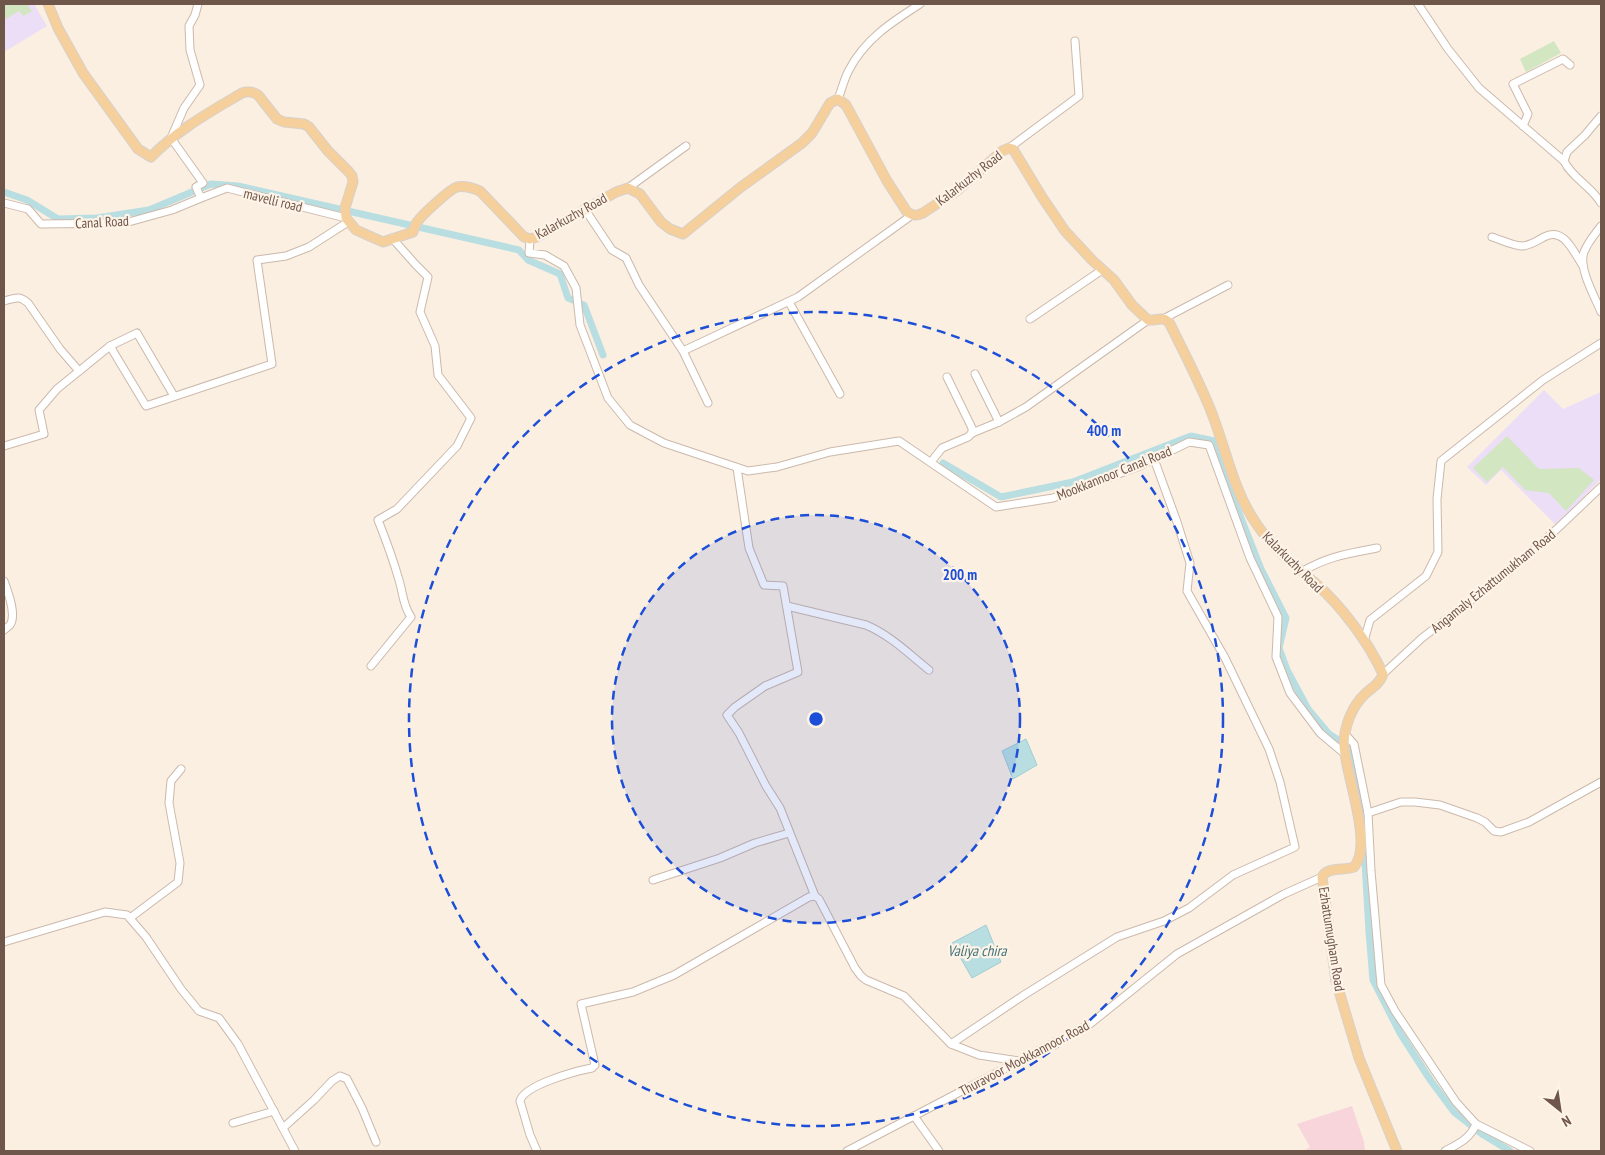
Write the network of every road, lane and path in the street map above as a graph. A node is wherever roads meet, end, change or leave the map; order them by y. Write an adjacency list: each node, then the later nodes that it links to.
1 (48, 4): 10 (main road)
2 (198, 4): 10 (street)
3 (920, 4): 7 (street)
4 (1418, 4): 9 (street)
5 (1075, 41): 12 (street)
6 (1570, 65): 9 (street)
7 (838, 99): 14 (main road); 19 (main road)
8 (1601, 116): 13 (street)
9 (1523, 126): 13 (street)
10 (171, 138): 15 (street); 20 (main road)
11 (686, 146): 14 (street)
12 (1010, 148): 19 (main road, Kalarkuzhy Road); 26 (main road, Kalarkuzhy Road)
13 (1564, 161): 17 (street)
14 (628, 188): 18 (main road, Kalarkuzhy Road)
15 (199, 194): 16 (street, Canal Road); 20 (street, mavelli road)
16 (4, 203)
17 (1601, 204)
18 (584, 208): 24 (main road, Kalarkuzhy Road); 36 (street)
19 (912, 215): 29 (street)
20 (347, 220): 23 (main road); 41 (street)
21 (1601, 226): 25 (street)
22 (1492, 237): 25 (street)
23 (392, 238): 24 (main road, Kalarkuzhy Road); 56 (street)
24 (530, 239): 48 (street, Mookkannoor Canal Road)
25 (1583, 266): 30 (street)
26 (1102, 270): 32 (street); 33 (main road, Kalarkuzhy Road)
27 (1228, 285): 31 (street)
28 (4, 301): 37 (street)
29 (789, 302): 36 (street); 40 (street)
30 (1601, 312)
31 (1163, 319): 33 (main road); 51 (main road, Kalarkuzhy Road)
32 (1030, 320)
33 (1148, 320): 43 (street)
34 (1601, 343): 55 (street)
35 (110, 346): 37 (street); 41 (street); 41 (street)
36 (683, 351): 42 (street)
37 (80, 371): 45 (street)
38 (975, 374): 43 (street)
39 (947, 377): 44 (street)
40 (840, 394)
41 (174, 396)
42 (708, 403)
43 (999, 422): 44 (street)
44 (972, 433): 47 (street)
45 (4, 446)
46 (1154, 459): 47 (street, Mookkannoor Canal Road); 59 (street, Mookkannoor Canal Road); 69 (street)
47 (931, 462): 48 (street, Mookkannoor Canal Road)
48 (737, 468): 53 (street)
49 (1601, 487): 58 (street, Angamaly Ezhattumukham Road)
50 (1377, 548): 51 (street)
51 (1301, 572): 55 (main road, Kalarkuzhy Road)
52 (4, 581): 54 (street)
53 (787, 606): 57 (street); 63 (street)
54 (4, 630)
55 (1364, 641): 58 (main road, Kalarkuzhy Road)
56 (371, 666)
57 (929, 670)
58 (1384, 674): 59 (main road)
59 (1345, 744): 62 (street); 64 (main road, Ezhattumugham Road)
60 (181, 769): 67 (street)
61 (1601, 782): 62 (street)
62 (1368, 813): 74 (street)
63 (789, 833): 65 (street); 66 (street)
64 (1322, 877): 70 (street, Thuravoor Mookkannoor Road); 81 (main road, Ezhattumugham Road)
65 (653, 880)
66 (814, 896): 69 (street); 78 (street)
67 (130, 918): 68 (street); 71 (street)
68 (4, 942)
69 (952, 1044): 70 (street)
70 (1019, 1061): 72 (street, Thuravoor Mookkannoor Road)
71 (274, 1110): 73 (street); 75 (street)
72 (914, 1116): 79 (street, Thuravoor Mookkannoor Road); 80 (street)
73 (233, 1123)
74 (1475, 1127): 82 (street); 83 (street)
75 (284, 1128): 76 (street); 77 (street)
76 (376, 1142)
77 (295, 1151)
78 (537, 1151)
79 (847, 1151)
80 (939, 1151)
81 (1397, 1151)
82 (1445, 1151)
83 (1530, 1151)

